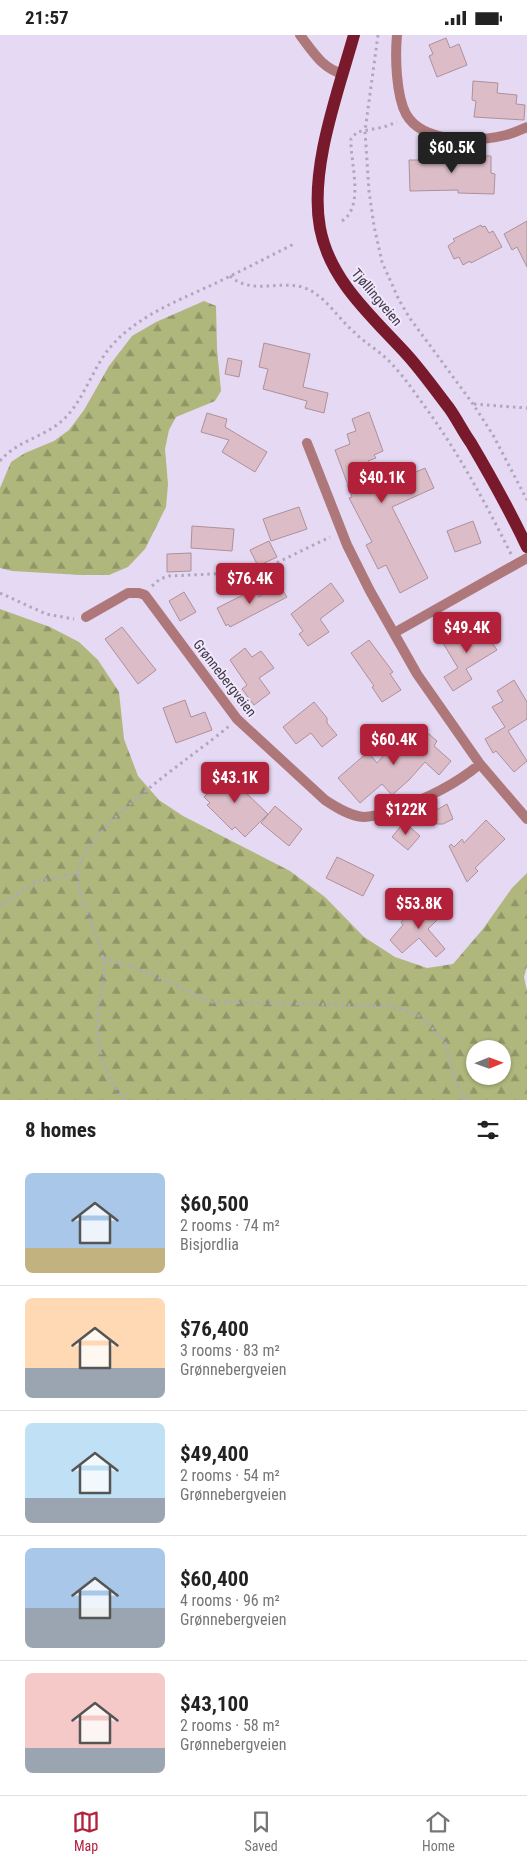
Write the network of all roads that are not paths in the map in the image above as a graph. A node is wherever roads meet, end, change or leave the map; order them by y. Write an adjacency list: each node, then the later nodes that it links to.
1 (300, 35): 4 (street)
2 (354, 35): 4 (main road, Tjøllingveien)
3 (397, 35): 5 (street)
4 (343, 74): 7 (main road, Tjøllingveien)
5 (527, 127)
6 (307, 443): 10 (street)
7 (527, 547)
8 (527, 558): 10 (street)
9 (86, 617): 11 (street, Grønnebergveien)
10 (394, 633): 11 (street)
11 (480, 764): 12 (street)
12 (527, 819)

